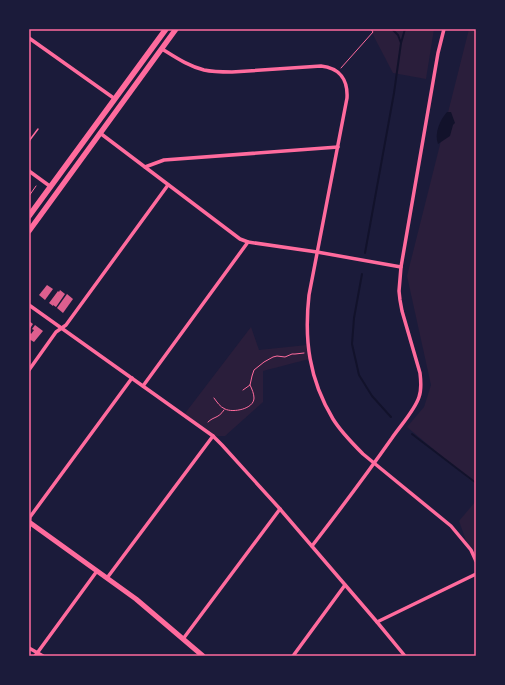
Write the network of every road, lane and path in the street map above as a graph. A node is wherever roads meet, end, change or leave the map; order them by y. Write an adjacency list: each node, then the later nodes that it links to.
1 (166, 29): 8 (highway)
2 (176, 29): 6 (highway)
3 (371, 29): 7 (path)
4 (444, 29): 23 (street)
5 (29, 38): 8 (street)
6 (162, 49): 7 (street); 10 (highway)
7 (338, 72): 12 (street)
8 (115, 99): 17 (highway)
9 (38, 128): 11 (lane)
10 (100, 133): 13 (street); 20 (highway)
11 (29, 141)
12 (338, 148): 13 (street); 22 (street)
13 (145, 167): 15 (street)
14 (29, 171): 17 (street)
15 (168, 185): 21 (street); 25 (street)
16 (36, 186): 18 (path)
17 (51, 187): 19 (highway)
18 (29, 196)
19 (29, 216)
20 (29, 230)
21 (248, 242): 22 (street); 30 (street)
22 (317, 252): 23 (street); 26 (street)
23 (401, 267): 36 (street)
24 (29, 305): 25 (street)
25 (61, 328): 27 (street); 28 (street)
26 (308, 352): 29 (path); 36 (street)
27 (29, 370)
28 (132, 378): 30 (street); 38 (street)
29 (250, 385): 31 (path); 33 (path)
30 (143, 386): 35 (street)
31 (243, 390)
32 (214, 398): 33 (path)
33 (225, 409): 34 (path)
34 (208, 422)
35 (213, 436): 37 (street); 44 (street)
36 (374, 464): 40 (street); 41 (street)
37 (280, 509): 40 (street); 47 (street)
38 (29, 523): 39 (street); 42 (main road)
39 (29, 530)
40 (312, 546): 45 (street)
41 (476, 561)
42 (97, 571): 44 (main road); 49 (street)
43 (476, 574): 46 (street)
44 (107, 578): 47 (main road)
45 (345, 585): 46 (street); 52 (street)
46 (377, 622): 53 (street)
47 (183, 639): 51 (main road)
48 (29, 648): 49 (street)
49 (36, 654): 50 (street)
50 (43, 656)
51 (203, 656)
52 (293, 656)
53 (405, 656)

